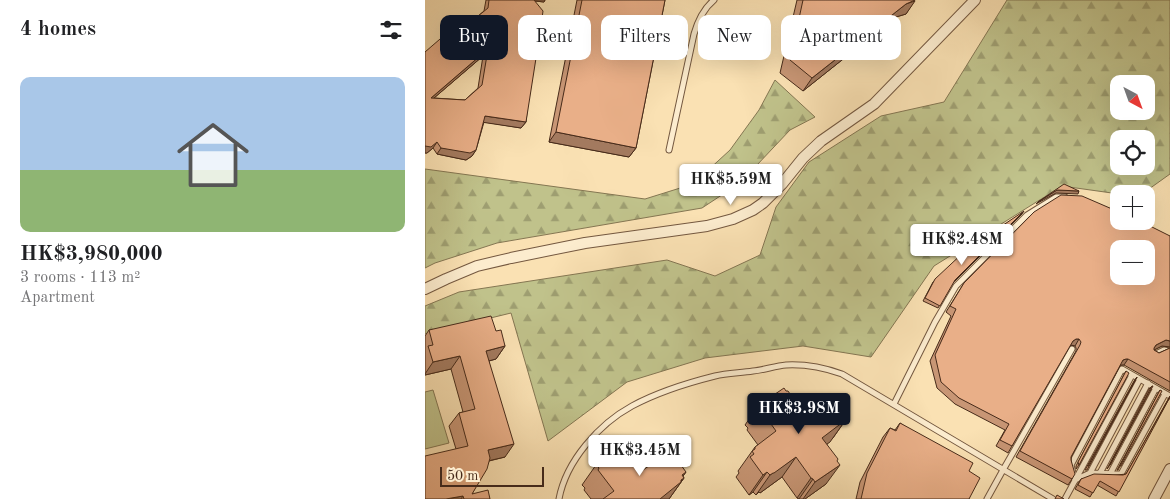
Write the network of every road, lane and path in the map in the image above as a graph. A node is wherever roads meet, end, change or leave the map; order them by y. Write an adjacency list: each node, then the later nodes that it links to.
1 (714, 0): 5 (lane)
2 (960, 0): 4 (street)
3 (975, 0): 4 (street)
4 (967, 9): 7 (street)
5 (669, 150)
6 (1071, 198): 16 (lane)
7 (425, 289)
8 (1072, 350): 18 (lane)
9 (1170, 350): 10 (lane)
10 (1154, 355)
11 (1132, 374): 12 (lane); 22 (lane); 22 (lane)
12 (1140, 379): 13 (lane); 19 (lane)
13 (1147, 383): 14 (lane); 20 (lane)
14 (1156, 388): 15 (lane); 21 (lane)
15 (1168, 395): 21 (lane)
16 (894, 404): 18 (lane); 23 (lane)
17 (1170, 469): 27 (street)
18 (1003, 470): 24 (lane); 25 (lane)
19 (1089, 473): 20 (lane); 22 (lane)
20 (1100, 473): 21 (lane)
21 (1110, 474)
22 (1075, 481): 26 (lane)
23 (559, 499)
24 (987, 499)
25 (1053, 499)
26 (1065, 499)
27 (1153, 499)

